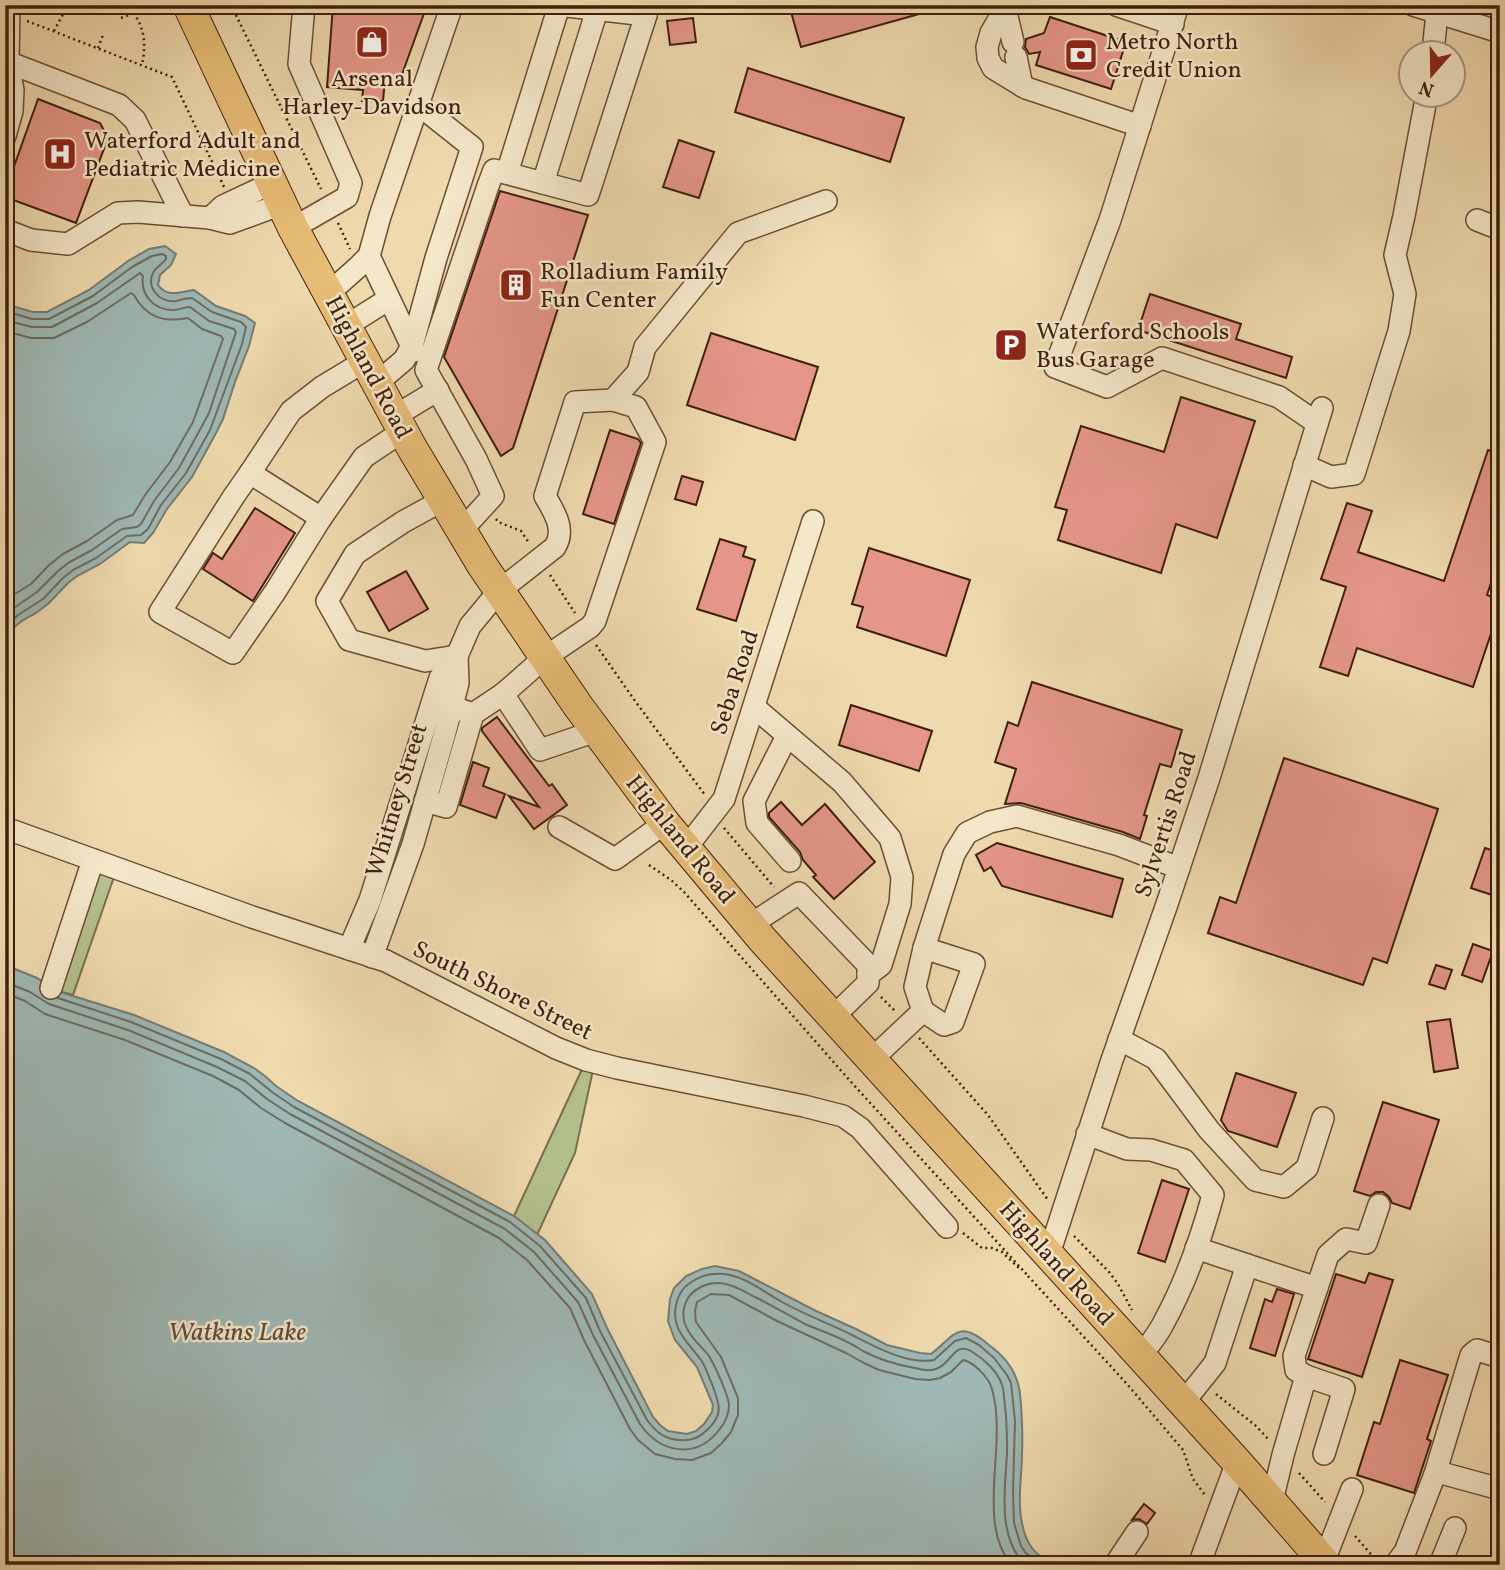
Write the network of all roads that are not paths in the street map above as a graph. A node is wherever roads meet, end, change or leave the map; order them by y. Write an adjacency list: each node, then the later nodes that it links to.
1 (188, 5): 24 (highway, Highland Road)
2 (304, 5): 24 (street)
3 (452, 5): 17 (street)
4 (558, 5): 8 (street); 21 (street)
5 (1116, 5): 12 (street)
6 (1413, 5): 11 (street)
7 (1006, 7): 16 (street); 16 (street)
8 (597, 10): 9 (street); 22 (street)
9 (647, 10): 22 (street)
10 (15, 12): 15 (street)
11 (1437, 13): 13 (street); 14 (street)
12 (1175, 15): 19 (street)
13 (1500, 32)
14 (1434, 38)
15 (6, 61): 20 (street); 25 (street)
16 (1022, 86): 19 (street)
17 (419, 105): 29 (street); 33 (street)
18 (1424, 108): 39 (street)
19 (1140, 126): 39 (street, Sylvertis Road)
20 (5, 136)
21 (507, 173): 22 (street); 34 (street)
22 (543, 183)
23 (826, 201): 37 (street)
24 (282, 205): 25 (street); 30 (highway, Highland Road)
25 (183, 216): 28 (street)
26 (1477, 220): 27 (street)
27 (1500, 229)
28 (5, 230)
29 (369, 256): 30 (street); 31 (street)
30 (329, 293): 32 (highway, Highland Road)
31 (389, 299): 32 (street); 33 (street)
32 (346, 326): 35 (highway, Highland Road)
33 (412, 346): 34 (street); 35 (street)
34 (426, 370): 36 (street)
35 (371, 372): 38 (highway, Highland Road); 40 (street)
36 (438, 390): 38 (street); 44 (street)
37 (613, 400): 45 (street, Whitney Street); 47 (street)
38 (399, 424): 41 (highway, Highland Road); 42 (street)
39 (1304, 465): 64 (street, Sylvertis Road)
40 (250, 473): 42 (street); 42 (street)
41 (443, 500): 44 (highway, Highland Road); 46 (street)
42 (321, 518)
43 (813, 522): 50 (street, Seba Road)
44 (461, 531): 45 (highway, Highland Road)
45 (499, 591): 46 (street, Whitney Street); 47 (highway, Highland Road)
46 (457, 656): 49 (street, Whitney Street); 55 (street, Whitney Street)
47 (544, 658): 48 (street); 52 (highway, Highland Road)
48 (503, 694): 51 (street); 52 (street)
49 (452, 707): 51 (street); 57 (street, Whitney Street)
50 (754, 707): 53 (street); 54 (street, Seba Road)
51 (473, 714): 57 (street)
52 (596, 731): 58 (highway, Highland Road)
53 (788, 736): 56 (street); 71 (street)
54 (728, 787): 56 (street); 61 (street, Seba Road)
55 (401, 801): 57 (street); 65 (street, Whitney Street)
56 (754, 801): 63 (street)
57 (424, 804): 66 (street, Whitney Street)
58 (665, 823): 59 (street); 61 (highway, Highland Road)
59 (559, 827)
60 (5, 828): 62 (street, South Shore Street)
61 (686, 848): 67 (highway, Highland Road)
62 (93, 860): 68 (street, South Shore Street); 72 (street)
63 (790, 861)
64 (1179, 868): 69 (street); 75 (street, Sylvertis Road)
65 (378, 873): 66 (street); 68 (street, Whitney Street)
66 (400, 880): 70 (street, Whitney Street)
67 (750, 925): 71 (street); 74 (highway, Highland Road)
68 (349, 948): 70 (street, South Shore Street)
69 (924, 948): 73 (street); 73 (street)
70 (372, 957): 80 (street, South Shore Street)
71 (868, 975): 74 (street)
72 (51, 988)
73 (923, 1011): 76 (street)
74 (833, 1017): 76 (highway, Highland Road)
75 (1119, 1039): 77 (street); 78 (street, Sylvertis Road)
76 (871, 1060): 82 (highway, Highland Road)
77 (1323, 1118)
78 (1087, 1134): 81 (street); 82 (street, Sylvertis Road)
79 (1379, 1205): 84 (street)
80 (947, 1227)
81 (1196, 1248): 83 (street); 85 (street)
82 (1049, 1254): 85 (highway, Highland Road)
83 (1247, 1265): 84 (street); 88 (street)
84 (1317, 1288): 87 (street)
85 (1141, 1356): 88 (highway, Highland Road)
86 (1500, 1357): 91 (street)
87 (1306, 1376): 89 (street); 94 (street)
88 (1183, 1403): 90 (highway, Highland Road)
89 (1324, 1454)
90 (1237, 1462): 94 (highway, Highland Road); 99 (street)
91 (1435, 1474): 93 (street); 100 (street)
92 (1352, 1489): 97 (street)
93 (1500, 1489)
94 (1272, 1501): 97 (highway, Highland Road)
95 (1455, 1528): 101 (street)
96 (1136, 1532): 98 (street)
97 (1325, 1563)
98 (1115, 1565)
99 (1199, 1565)
100 (1395, 1565)
101 (1440, 1565)

